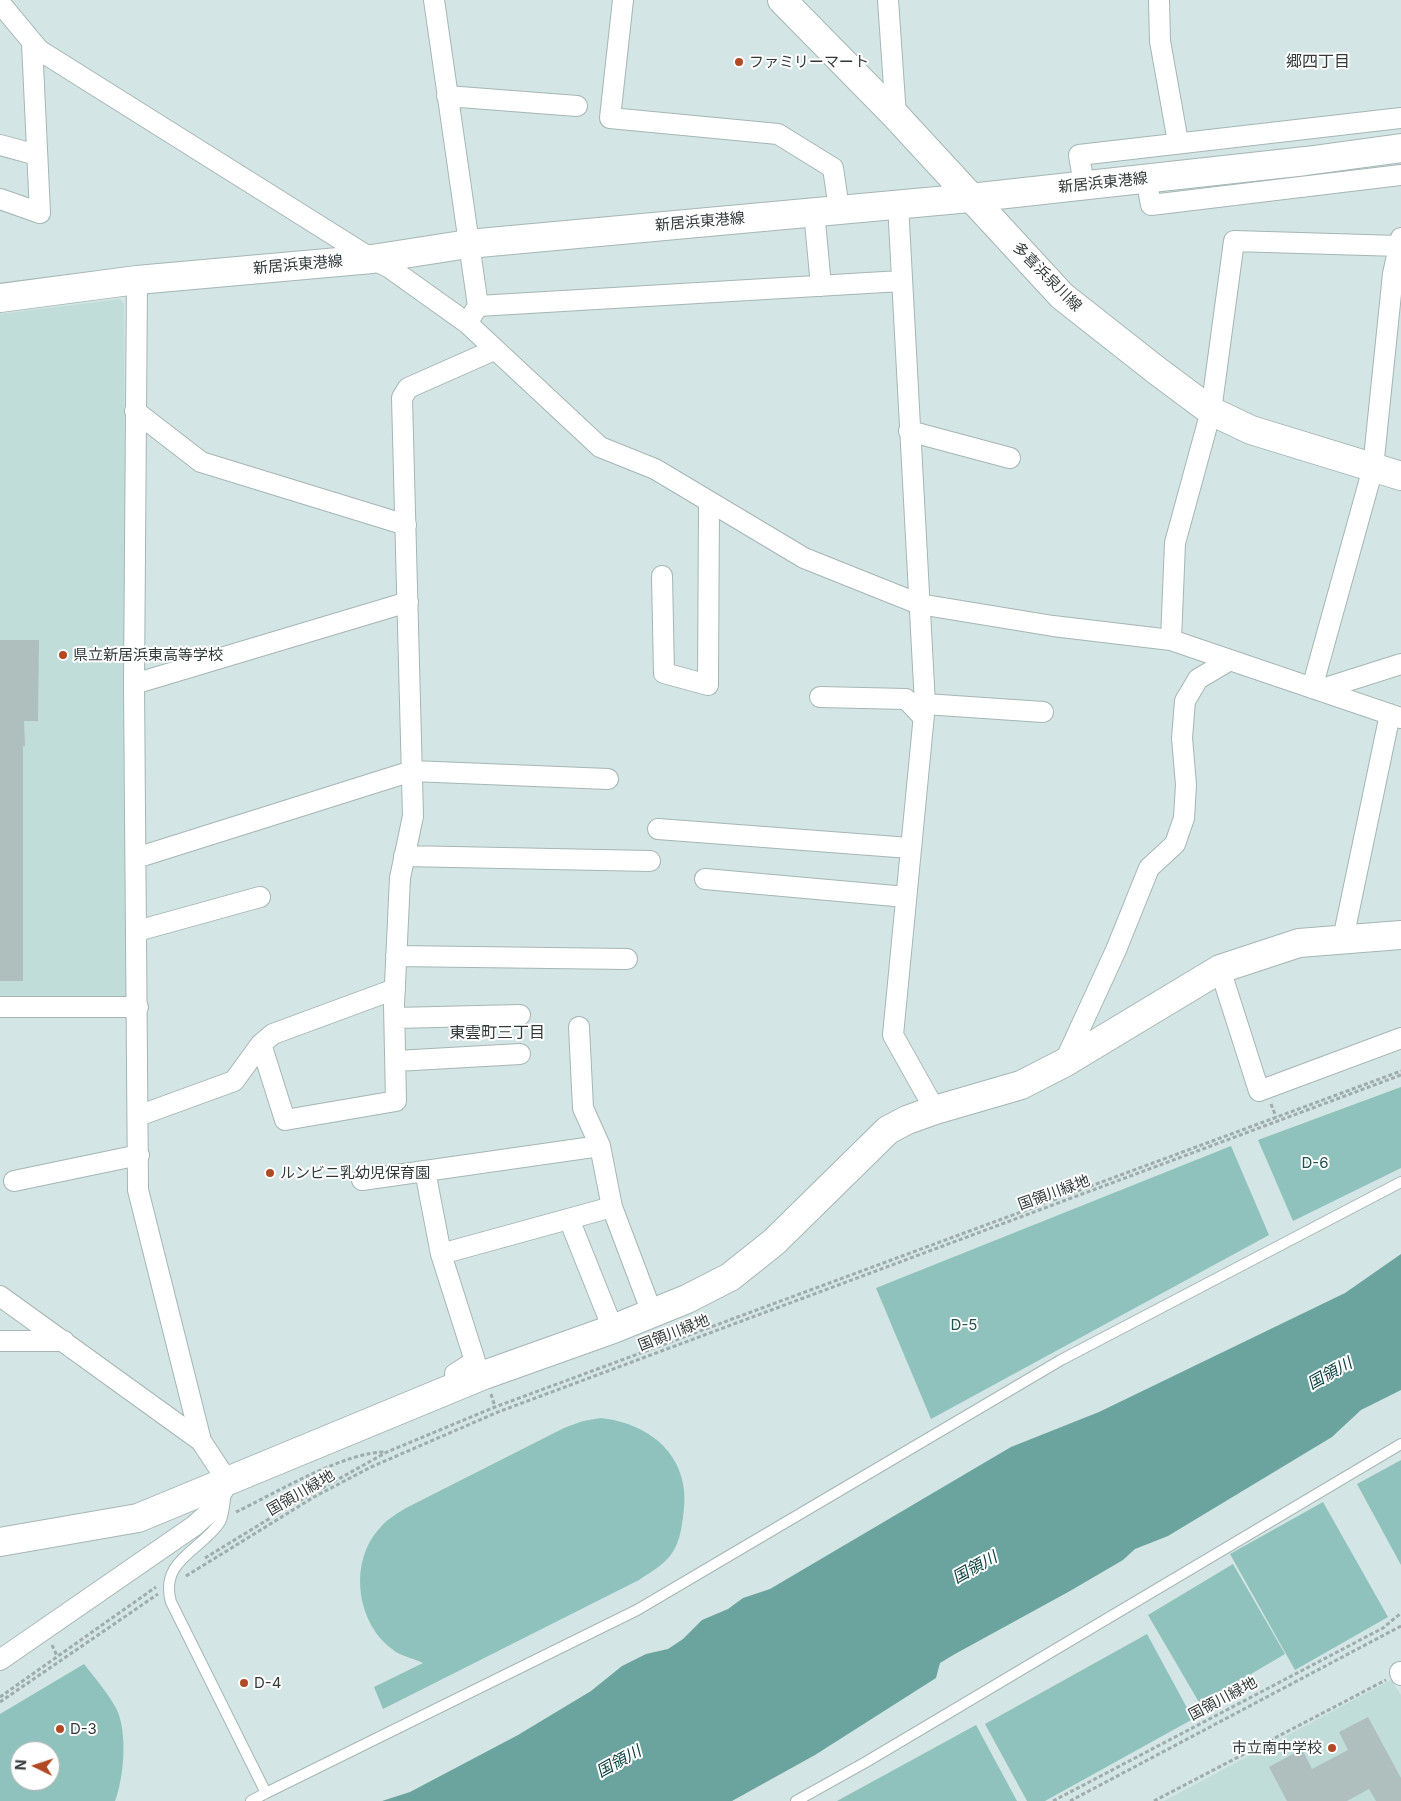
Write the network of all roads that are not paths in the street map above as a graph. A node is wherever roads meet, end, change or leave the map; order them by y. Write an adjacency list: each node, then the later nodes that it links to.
1 (434, 0): 8 (street)
2 (623, 0): 22 (street)
3 (782, 0): 10 (main road, 多喜浜泉川線)
4 (888, 0): 10 (street)
5 (1159, 0): 12 (street)
6 (0, 3): 7 (street)
7 (32, 43): 15 (street); 25 (street)
8 (448, 96): 9 (street); 24 (street)
9 (577, 106)
10 (896, 116): 19 (main road, 多喜浜泉川線)
11 (1401, 118): 12 (street)
12 (1178, 142): 18 (street)
13 (0, 145): 15 (street)
14 (1401, 148): 17 (main road, 新居浜東港線)
15 (37, 155): 20 (street)
16 (1401, 175): 17 (street)
17 (1146, 178): 18 (main road, 新居浜東港線)
18 (1084, 185): 19 (main road, 新居浜東港線)
19 (970, 198): 21 (main road, 新居浜東港線); 34 (main road, 多喜浜泉川線)
20 (0, 199)
21 (898, 204): 22 (main road, 新居浜東港線); 27 (street)
22 (827, 210): 24 (main road, 新居浜東港線); 28 (street)
23 (1400, 242): 34 (street); 37 (street)
24 (468, 244): 25 (main road, 新居浜東港線); 30 (street)
25 (372, 259): 26 (main road, 新居浜東港線); 31 (street)
26 (137, 280): 29 (main road, 新居浜東港線); 33 (street)
27 (901, 281): 28 (street); 35 (street)
28 (821, 286): 30 (street)
29 (0, 298)
30 (478, 306): 31 (street)
31 (467, 323): 32 (street)
32 (494, 350): 39 (street); 40 (street)
33 (134, 411): 40 (street); 47 (street)
34 (1211, 411): 37 (main road, 多喜浜泉川線); 44 (street)
35 (909, 431): 36 (street); 43 (street)
36 (1010, 458)
37 (1373, 468): 38 (main road, 多喜浜泉川線); 48 (street)
38 (1401, 476)
39 (709, 502): 41 (street); 43 (street)
40 (406, 525): 42 (street)
41 (662, 576)
42 (408, 602): 47 (street); 53 (street)
43 (919, 604): 44 (street); 50 (street)
44 (1171, 640): 45 (street)
45 (1230, 660): 48 (street); 79 (street)
46 (1401, 664): 48 (street)
47 (134, 684): 58 (street)
48 (1316, 689): 52 (street)
49 (820, 697): 50 (street)
50 (924, 710): 51 (street); 56 (street)
51 (1043, 712)
52 (1395, 716): 65 (street)
53 (412, 771): 54 (street); 57 (street); 58 (street)
54 (608, 779)
55 (658, 829): 56 (street)
56 (910, 848): 62 (street)
57 (404, 856): 59 (street); 66 (street)
58 (136, 858): 63 (street)
59 (650, 861)
60 (704, 879): 62 (street)
61 (260, 897): 63 (street)
62 (906, 897): 80 (street)
63 (137, 931): 70 (street)
64 (1401, 935): 65 (main road)
65 (1343, 939): 68 (main road)
66 (396, 956): 67 (street); 69 (street)
67 (628, 959)
68 (1220, 969): 75 (street); 79 (main road)
69 (395, 989): 73 (street); 76 (street)
70 (138, 1007): 71 (street); 81 (street)
71 (0, 1008)
72 (520, 1015): 73 (street)
73 (395, 1018): 78 (street)
74 (579, 1027): 82 (street)
75 (1401, 1038)
76 (261, 1044): 78 (street); 81 (street)
77 (520, 1054): 78 (street)
78 (396, 1061)
79 (1064, 1063): 80 (main road)
80 (935, 1110): 92 (main road)
81 (138, 1116): 83 (street)
82 (600, 1146): 84 (street); 88 (street)
83 (139, 1155): 86 (street); 97 (street)
84 (426, 1171): 85 (street); 90 (street)
85 (362, 1180)
86 (14, 1182)
87 (1401, 1182): 102 (lane)
88 (612, 1207): 89 (street); 92 (street)
89 (569, 1219): 90 (street); 93 (street)
90 (441, 1254): 96 (street)
91 (0, 1296): 95 (street)
92 (652, 1312): 93 (main road)
93 (613, 1329): 96 (main road)
94 (0, 1341): 95 (street)
95 (64, 1341): 97 (street)
96 (456, 1387): 99 (main road)
97 (200, 1441): 99 (street)
98 (1401, 1444): 104 (lane)
99 (228, 1482): 100 (main road); 101 (street); 102 (lane)
100 (0, 1542)
101 (0, 1660)
102 (266, 1792): 103 (lane)
103 (251, 1801)
104 (796, 1801)

